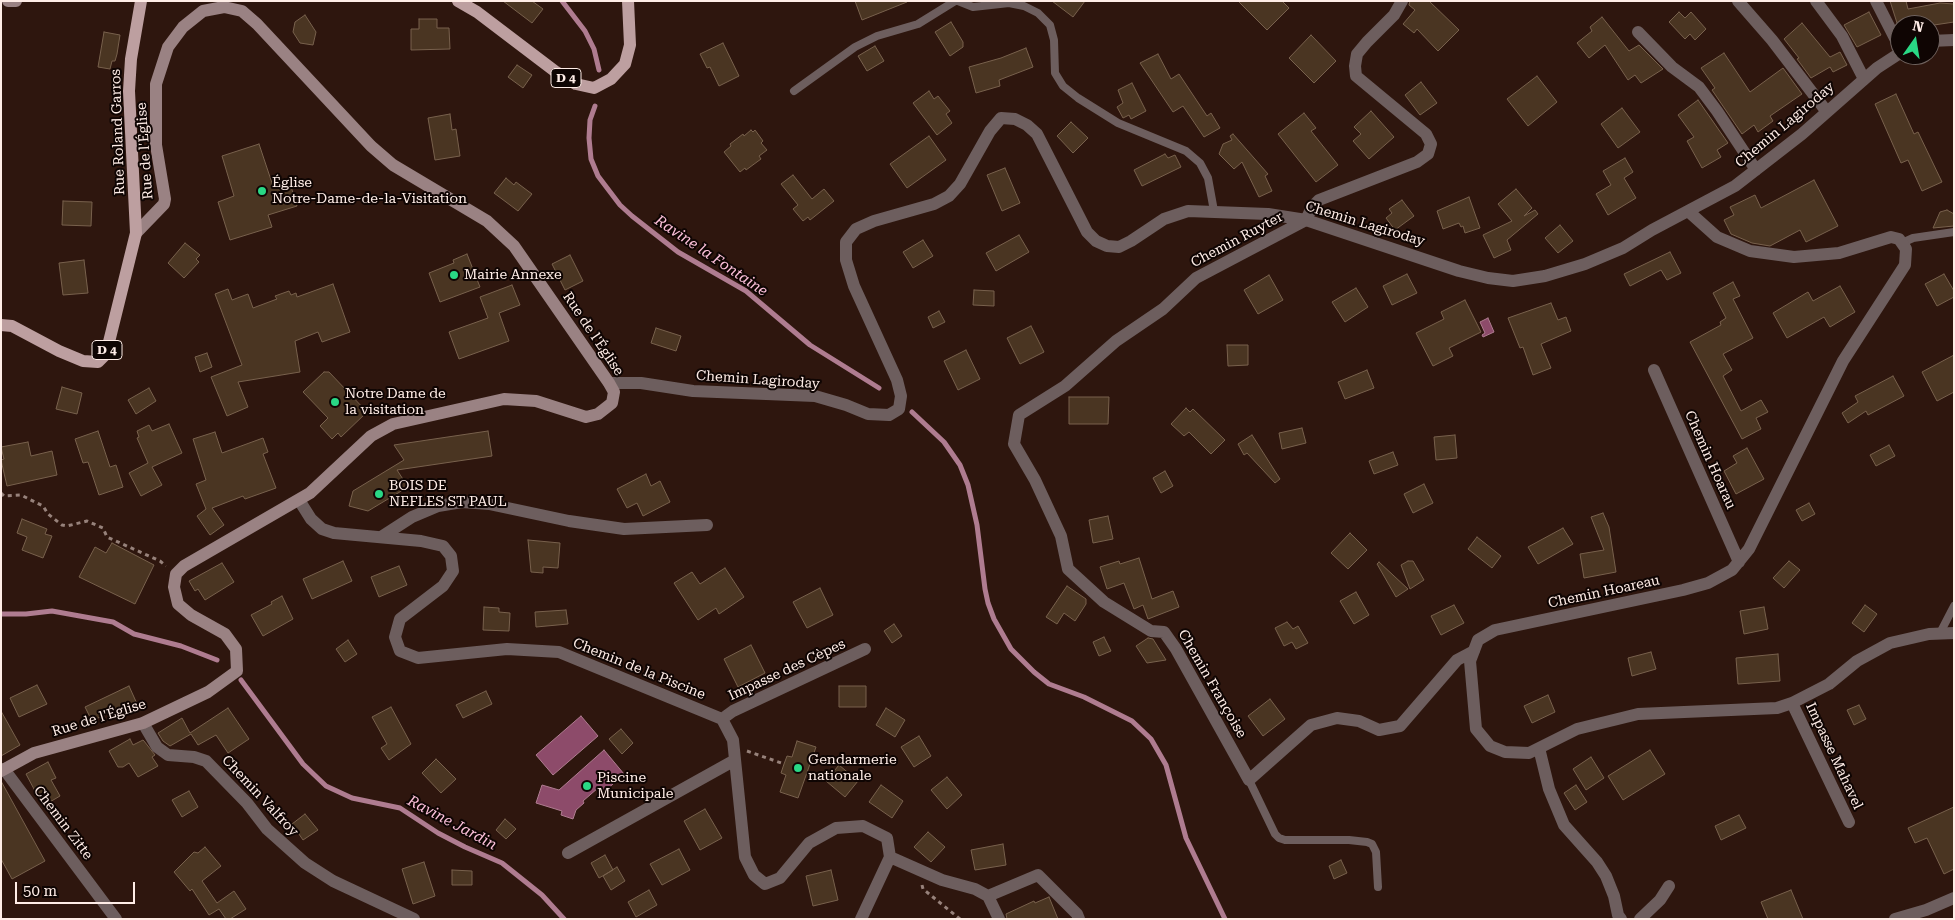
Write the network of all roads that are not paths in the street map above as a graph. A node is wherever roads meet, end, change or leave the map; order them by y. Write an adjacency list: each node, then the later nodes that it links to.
1 (8, 1): 2 (street)
2 (16, 1)
3 (141, 1): 24 (main road, Rue Roland Garros / D 4)
4 (458, 1): 5 (main road, D 4)
5 (628, 1)
6 (957, 1): 17 (lane); 20 (lane)
7 (1402, 1): 22 (street)
8 (1738, 1): 18 (street)
9 (1816, 1): 16 (street)
10 (1876, 1): 11 (street)
11 (1890, 28)
12 (1638, 32): 19 (street)
13 (1954, 40): 14 (street)
14 (1940, 41)
15 (1890, 60): 16 (street, Chemin Lagiroday)
16 (1864, 79): 18 (street, Chemin Lagiroday)
17 (794, 91)
18 (1827, 112): 19 (street, Chemin Lagiroday)
19 (1756, 170): 21 (street, Chemin Lagiroday)
20 (1214, 211): 22 (street, Chemin Lagiroday); 29 (street, Chemin Lagiroday)
21 (1688, 211): 22 (street, Chemin Lagiroday); 25 (street)
22 (1306, 220): 26 (street, Chemin Ruyter)
23 (1954, 232): 25 (lane)
24 (136, 233): 27 (main road, D 4); 29 (street, Rue de l'Église)
25 (1902, 243): 33 (street, Chemin Hoareau)
26 (1163, 309): 45 (street, Chemin Françoise)
27 (1, 325)
28 (1654, 370): 33 (street, Chemin Hoarau)
29 (609, 383): 30 (street, Rue de l'Église)
30 (299, 500): 32 (street, Chemin de la Piscine); 41 (street, Rue de l'Église)
31 (707, 525): 32 (street)
32 (381, 536): 40 (street, Chemin de la Piscine)
33 (1739, 562): 38 (street, Chemin Hoareau)
34 (1954, 606): 35 (lane)
35 (1940, 633): 36 (street); 39 (street)
36 (1954, 633)
37 (865, 650): 40 (street, Impasse des Cèpes)
38 (1474, 651): 42 (street); 45 (street)
39 (1792, 703): 42 (street); 46 (street, Impasse Mahavel)
40 (722, 719): 43 (street)
41 (143, 723): 44 (street, Rue de l'Église); 54 (street, Chemin Valfroy)
42 (1539, 748): 58 (street)
43 (738, 754): 47 (street); 48 (street)
44 (2, 770): 53 (street, Chemin Zitte)
45 (1249, 780): 50 (lane)
46 (1848, 822)
47 (568, 853)
48 (890, 857): 51 (street); 55 (street)
49 (1669, 886): 59 (street)
50 (1378, 887)
51 (988, 896): 56 (street); 57 (street)
52 (1954, 898): 60 (street)
53 (116, 919)
54 (414, 919)
55 (861, 919)
56 (999, 919)
57 (1079, 919)
58 (1620, 919)
59 (1640, 919)
60 (1895, 919)

